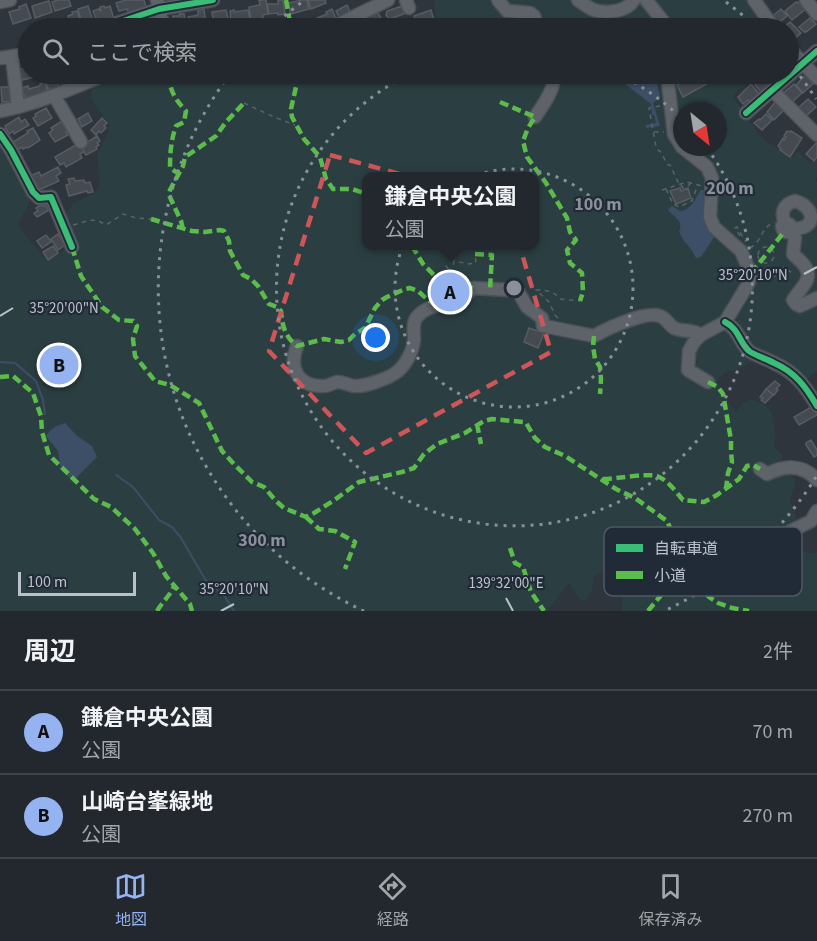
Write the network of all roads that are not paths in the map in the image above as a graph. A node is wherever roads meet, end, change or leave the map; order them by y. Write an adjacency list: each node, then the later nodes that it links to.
1 (10, 0): 10 (street)
2 (213, 0): 11 (street)
3 (388, 0): 14 (street)
4 (498, 0): 15 (street)
5 (578, 0): 6 (street)
6 (634, 0)
7 (646, 0): 16 (street)
8 (754, 0): 17 (street)
9 (806, 0): 12 (street)
10 (0, 2)
11 (158, 4): 13 (street)
12 (817, 14)
13 (125, 18)
14 (351, 18)
15 (535, 18)
16 (661, 18)
17 (767, 18)
18 (817, 51): 21 (street)
19 (6, 57): 30 (street)
20 (799, 60): 21 (street)
21 (802, 64): 22 (street); 23 (street)
22 (799, 67)
23 (817, 78)
24 (82, 84): 29 (street)
25 (554, 84): 33 (street)
26 (668, 84): 40 (street)
27 (781, 84): 28 (street)
28 (773, 91): 32 (street); 35 (street)
29 (54, 95): 30 (street); 36 (street)
30 (18, 107): 31 (street)
31 (0, 111)
32 (746, 114)
33 (535, 117)
34 (0, 134): 38 (street)
35 (817, 135)
36 (81, 142)
37 (787, 225): 39 (street)
38 (72, 247)
39 (817, 298)
40 (725, 322): 41 (street); 44 (street)
41 (701, 335): 42 (street); 43 (street)
42 (297, 346)
43 (708, 382)
44 (817, 406)
45 (760, 469): 46 (street)
46 (817, 480)
47 (817, 511): 48 (street)
48 (799, 527)

